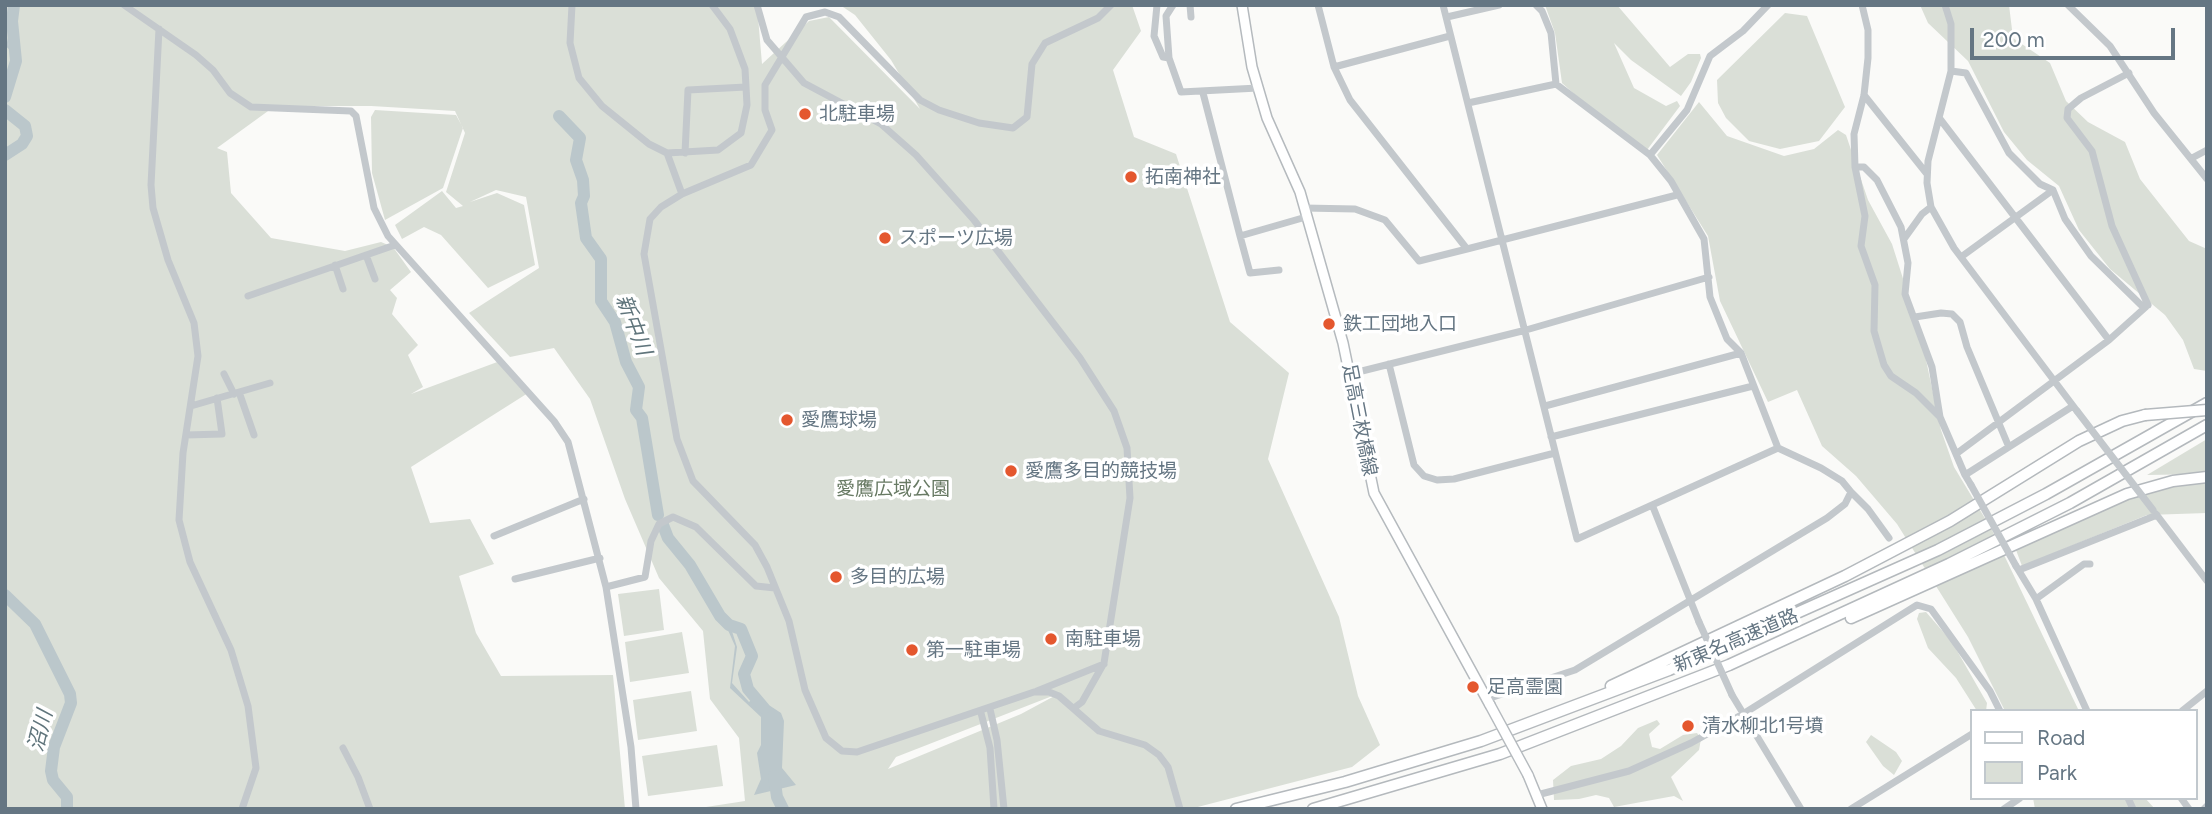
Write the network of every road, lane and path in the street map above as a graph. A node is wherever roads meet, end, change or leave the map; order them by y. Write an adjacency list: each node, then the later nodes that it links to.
1 (124, 5): 20 (street)
2 (572, 5): 35 (street)
3 (712, 5): 28 (street)
4 (758, 5): 22 (street)
5 (1111, 5): 22 (street)
6 (1157, 5): 23 (street)
7 (1173, 5): 23 (street)
8 (1190, 5): 18 (street)
9 (1242, 5): 29 (main road, 足高三枚橋線)
10 (1318, 5): 24 (street)
11 (1443, 5): 19 (street)
12 (1499, 5): 19 (street)
13 (1536, 5): 27 (street)
14 (1768, 5): 37 (street)
15 (1862, 5): 31 (street)
16 (1945, 5): 25 (street)
17 (2068, 5): 26 (street)
18 (1191, 17)
19 (1447, 18): 21 (street)
20 (159, 29): 51 (street); 75 (street)
21 (1450, 36): 24 (street); 32 (street)
22 (779, 58): 43 (street); 106 (street)
23 (1168, 58): 30 (street)
24 (1335, 67): 52 (street)
25 (1951, 71): 33 (street); 42 (street)
26 (2129, 73): 38 (street); 61 (street)
27 (1556, 84): 32 (street); 37 (street)
28 (746, 87): 36 (street); 36 (street)
29 (1258, 88): 30 (street); 46 (main road, 足高三枚橋線)
30 (1203, 93): 48 (street)
31 (1864, 94): 39 (street); 40 (street)
32 (1468, 103): 49 (street)
33 (1940, 119): 40 (street); 47 (street)
34 (2207, 150): 38 (street)
35 (667, 153): 36 (street); 43 (street)
36 (685, 153)
37 (1651, 153): 44 (street)
38 (2192, 158): 41 (street)
39 (1855, 167): 50 (street); 79 (street)
40 (1927, 174): 45 (street)
41 (2207, 179)
42 (2053, 190): 47 (street); 61 (street)
43 (682, 194): 103 (street)
44 (1677, 195): 49 (street); 57 (street)
45 (1931, 207): 50 (street); 54 (street)
46 (1305, 213): 48 (street); 52 (street); 68 (main road, 足高三枚橋線)
47 (2015, 217): 54 (street); 64 (street)
48 (1240, 236): 56 (street)
49 (1503, 239): 52 (street); 63 (street)
50 (1904, 239): 62 (street)
51 (395, 245): 53 (street); 92 (street)
52 (1468, 249)
53 (366, 255): 55 (street); 58 (street)
54 (1961, 257): 69 (street)
55 (335, 265): 59 (street); 60 (street)
56 (1279, 270)
57 (1709, 278): 63 (street); 65 (street)
58 (375, 279)
59 (343, 289)
60 (248, 296)
61 (2148, 305): 64 (street)
62 (1915, 317): 79 (street); 80 (street)
63 (1526, 330): 66 (street); 76 (street)
64 (2109, 340): 69 (street)
65 (1741, 353): 71 (street); 76 (street)
66 (1389, 364): 68 (street); 87 (street)
67 (223, 374): 72 (street)
68 (1350, 374): 110 (main road, 足高三枚橋線)
69 (2055, 381): 77 (street); 80 (street)
70 (270, 383): 72 (street)
71 (1753, 386): 84 (street); 86 (street)
72 (236, 393): 73 (street); 83 (street)
73 (216, 398): 75 (street); 82 (street)
74 (2207, 402): 119 (highway, 新東名高速道路)
75 (191, 406): 82 (street)
76 (1545, 407): 84 (street)
77 (2075, 408): 85 (street); 94 (street, bridge)
78 (2207, 410): 119 (highway, bridge)
79 (1940, 418): 88 (street)
80 (1997, 425): 85 (street); 88 (street)
81 (2207, 425): 107 (highway, 新東名高速道路)
82 (186, 435): 122 (street)
83 (254, 435)
84 (1551, 437): 87 (street)
85 (2008, 445): 89 (street)
86 (1778, 448): 91 (street); 93 (street)
87 (1555, 453): 93 (street)
88 (1956, 454): 89 (street)
89 (1965, 475): 99 (street, bridge)
90 (2207, 477): 107 (highway)
91 (1851, 492): 96 (street); 105 (street)
92 (584, 499): 95 (street); 97 (street)
93 (1653, 507): 105 (street)
94 (2155, 513): 99 (street); 101 (street)
95 (494, 536)
96 (1889, 538)
97 (600, 558): 100 (street); 102 (street)
98 (2090, 564): 104 (street)
99 (2017, 568): 104 (street)
100 (515, 579)
101 (2207, 581)
102 (606, 587): 103 (street); 124 (street)
103 (775, 588): 116 (street)
104 (2036, 599): 114 (street)
105 (1689, 600): 110 (street); 117 (street, bridge)
106 (1104, 663): 109 (street); 111 (street)
107 (1729, 666): 129 (highway, 新東名高速道路)
108 (2207, 691): 115 (street)
109 (1034, 692): 111 (street); 112 (street)
110 (1488, 702): 121 (main road, 足高三枚橋線, bridge)
111 (1073, 708): 127 (street)
112 (990, 709): 116 (street); 126 (street)
113 (1999, 709): 117 (street)
114 (2086, 709)
115 (2184, 709)
116 (981, 713): 125 (street)
117 (1743, 714): 121 (street); 131 (street)
118 (1970, 735): 132 (street)
119 (1481, 741): 128 (highway, 新東名高速道路)
120 (343, 748): 123 (street)
121 (1537, 795): 130 (main road, 足高三枚橋線)
122 (242, 809)
123 (370, 809)
124 (636, 809)
125 (994, 809)
126 (1004, 809)
127 (1180, 809)
128 (1236, 809)
129 (1313, 809)
130 (1542, 809)
131 (1801, 809)
132 (1851, 809)

